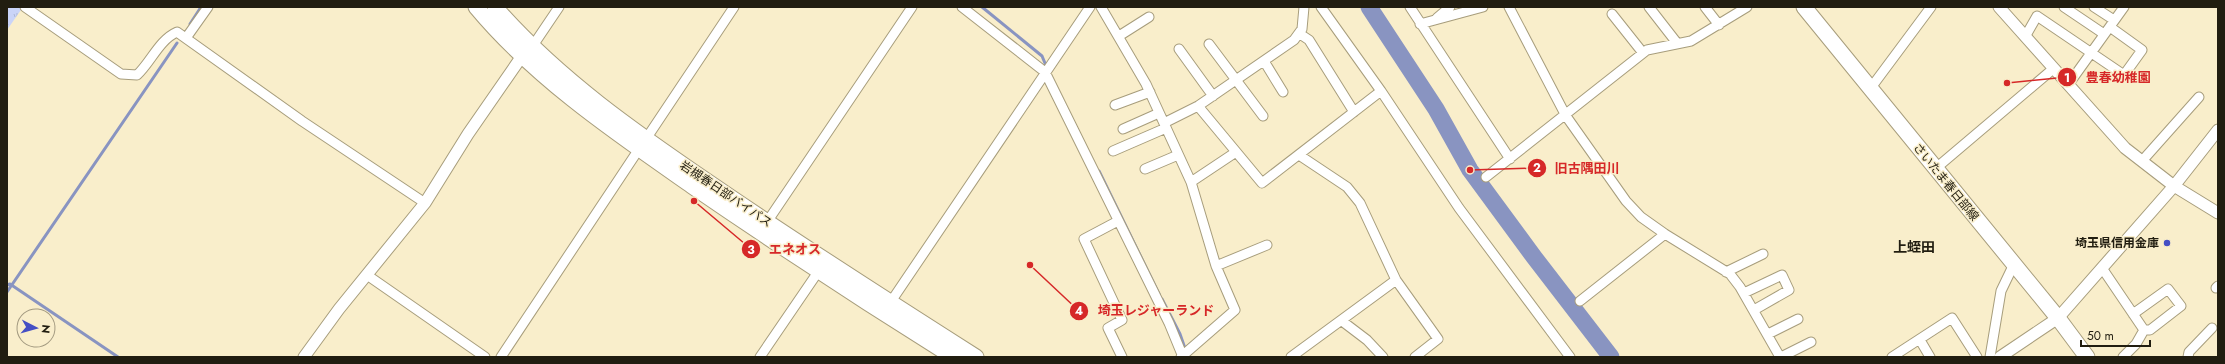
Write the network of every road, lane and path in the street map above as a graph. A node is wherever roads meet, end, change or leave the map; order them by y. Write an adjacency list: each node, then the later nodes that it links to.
1 (25, 7): 35 (street)
2 (208, 7): 35 (street)
3 (476, 7): 39 (main road, 岩槻春日部バイパス)
4 (495, 7): 39 (main road, 岩槻春日部バイパス)
5 (560, 7): 39 (street)
6 (734, 7): 62 (street)
7 (912, 7): 77 (street)
8 (962, 7): 44 (street)
9 (1090, 7): 44 (street)
10 (1101, 7): 33 (street)
11 (1304, 7): 32 (street)
12 (1321, 7): 48 (street)
13 (1410, 7): 29 (street)
14 (1450, 7): 28 (street)
15 (1483, 7): 28 (street)
16 (1509, 7): 58 (street)
17 (1649, 7): 36 (street)
18 (1705, 7): 30 (street)
19 (1804, 7): 47 (main road, さいたま春日部線)
20 (1931, 7): 47 (street)
21 (1999, 7): 34 (street)
22 (2064, 7): 31 (street)
23 (2094, 7): 31 (street)
24 (2124, 7): 31 (street)
25 (1745, 8): 30 (street)
26 (1612, 14): 41 (street)
27 (1149, 17): 33 (street)
28 (1434, 20): 29 (street)
29 (1420, 24): 67 (street)
30 (1718, 24): 36 (street)
31 (2109, 27): 40 (street); 40 (street)
32 (1300, 34): 42 (street); 55 (street)
33 (1118, 36): 49 (street)
34 (2025, 37): 40 (street); 43 (street)
35 (186, 38): 74 (street)
36 (1677, 43): 41 (street)
37 (1209, 44): 45 (street)
38 (1180, 49): 51 (street)
39 (527, 52): 62 (main road, 岩槻春日部バイパス); 74 (street)
40 (2092, 52): 46 (street)
41 (1643, 53): 58 (street)
42 (1264, 61): 45 (street); 50 (street)
43 (2053, 68): 46 (street); 70 (street)
44 (1044, 72): 76 (street); 90 (street)
45 (1236, 80): 51 (street); 57 (street)
46 (2068, 85): 68 (street)
47 (1870, 89): 70 (main road, さいたま春日部線)
48 (1381, 91): 55 (street); 112 (street)
49 (1150, 92): 53 (street); 56 (street)
50 (1283, 92)
51 (1213, 96): 54 (street)
52 (2198, 97): 68 (street)
53 (1115, 105)
54 (1198, 106): 59 (street); 64 (street)
55 (1354, 112): 65 (street)
56 (1159, 113): 59 (street); 60 (street)
57 (1263, 116)
58 (1566, 116): 67 (street); 78 (street)
59 (1165, 126): 63 (street); 66 (street)
60 (1123, 129)
61 (2218, 130): 73 (street)
62 (642, 144): 77 (main road, 岩槻春日部バイパス); 84 (main road, 岩槻春日部バイパス); 104 (street)
63 (1114, 150)
64 (1236, 152): 65 (street); 72 (street)
65 (1299, 154): 87 (street)
66 (1178, 155): 69 (street); 72 (street)
67 (1510, 159): 71 (street)
68 (2142, 161): 73 (street)
69 (1145, 169)
70 (1935, 169): 81 (main road, さいたま春日部線)
71 (1486, 177)
72 (1191, 182): 82 (street)
73 (2174, 186): 75 (street); 83 (street)
74 (425, 203): 86 (street)
75 (2217, 212)
76 (1118, 221): 107 (street); 108 (street)
77 (767, 222): 90 (main road, 岩槻春日部バイパス)
78 (1665, 234): 85 (street); 89 (street)
79 (1267, 245): 82 (street)
80 (1763, 254): 85 (street)
81 (2014, 264): 93 (main road, さいたま春日部線); 117 (street)
82 (1216, 266): 108 (street)
83 (2102, 268): 92 (street); 93 (street)
84 (818, 272): 101 (main road, 岩槻春日部バイパス); 105 (street)
85 (1726, 272): 88 (street)
86 (367, 275): 102 (street); 103 (street)
87 (1396, 280): 95 (street); 111 (street)
88 (1744, 293): 91 (street); 91 (street)
89 (1580, 300)
90 (890, 303): 106 (main road, 岩槻春日部バイパス)
91 (1754, 310): 98 (street)
92 (2133, 314): 97 (street); 97 (street)
93 (2058, 318): 118 (street); 119 (main road, さいたま春日部線)
94 (1798, 320): 98 (street)
95 (1342, 321): 109 (street); 110 (street)
96 (2212, 328): 121 (street)
97 (2144, 330): 120 (street)
98 (1768, 334): 113 (street)
99 (1920, 340): 114 (street); 115 (street); 116 (street)
100 (1811, 342): 113 (street)
101 (949, 356)
102 (304, 357)
103 (485, 357)
104 (501, 357)
105 (760, 357)
106 (976, 357)
107 (1122, 357)
108 (1182, 357)
109 (1292, 357)
110 (1383, 357)
111 (1415, 357)
112 (1570, 357)
113 (1781, 357)
114 (1892, 357)
115 (1930, 357)
116 (1978, 357)
117 (1990, 357)
118 (2000, 357)
119 (2087, 357)
120 (2123, 357)
121 (2188, 357)

